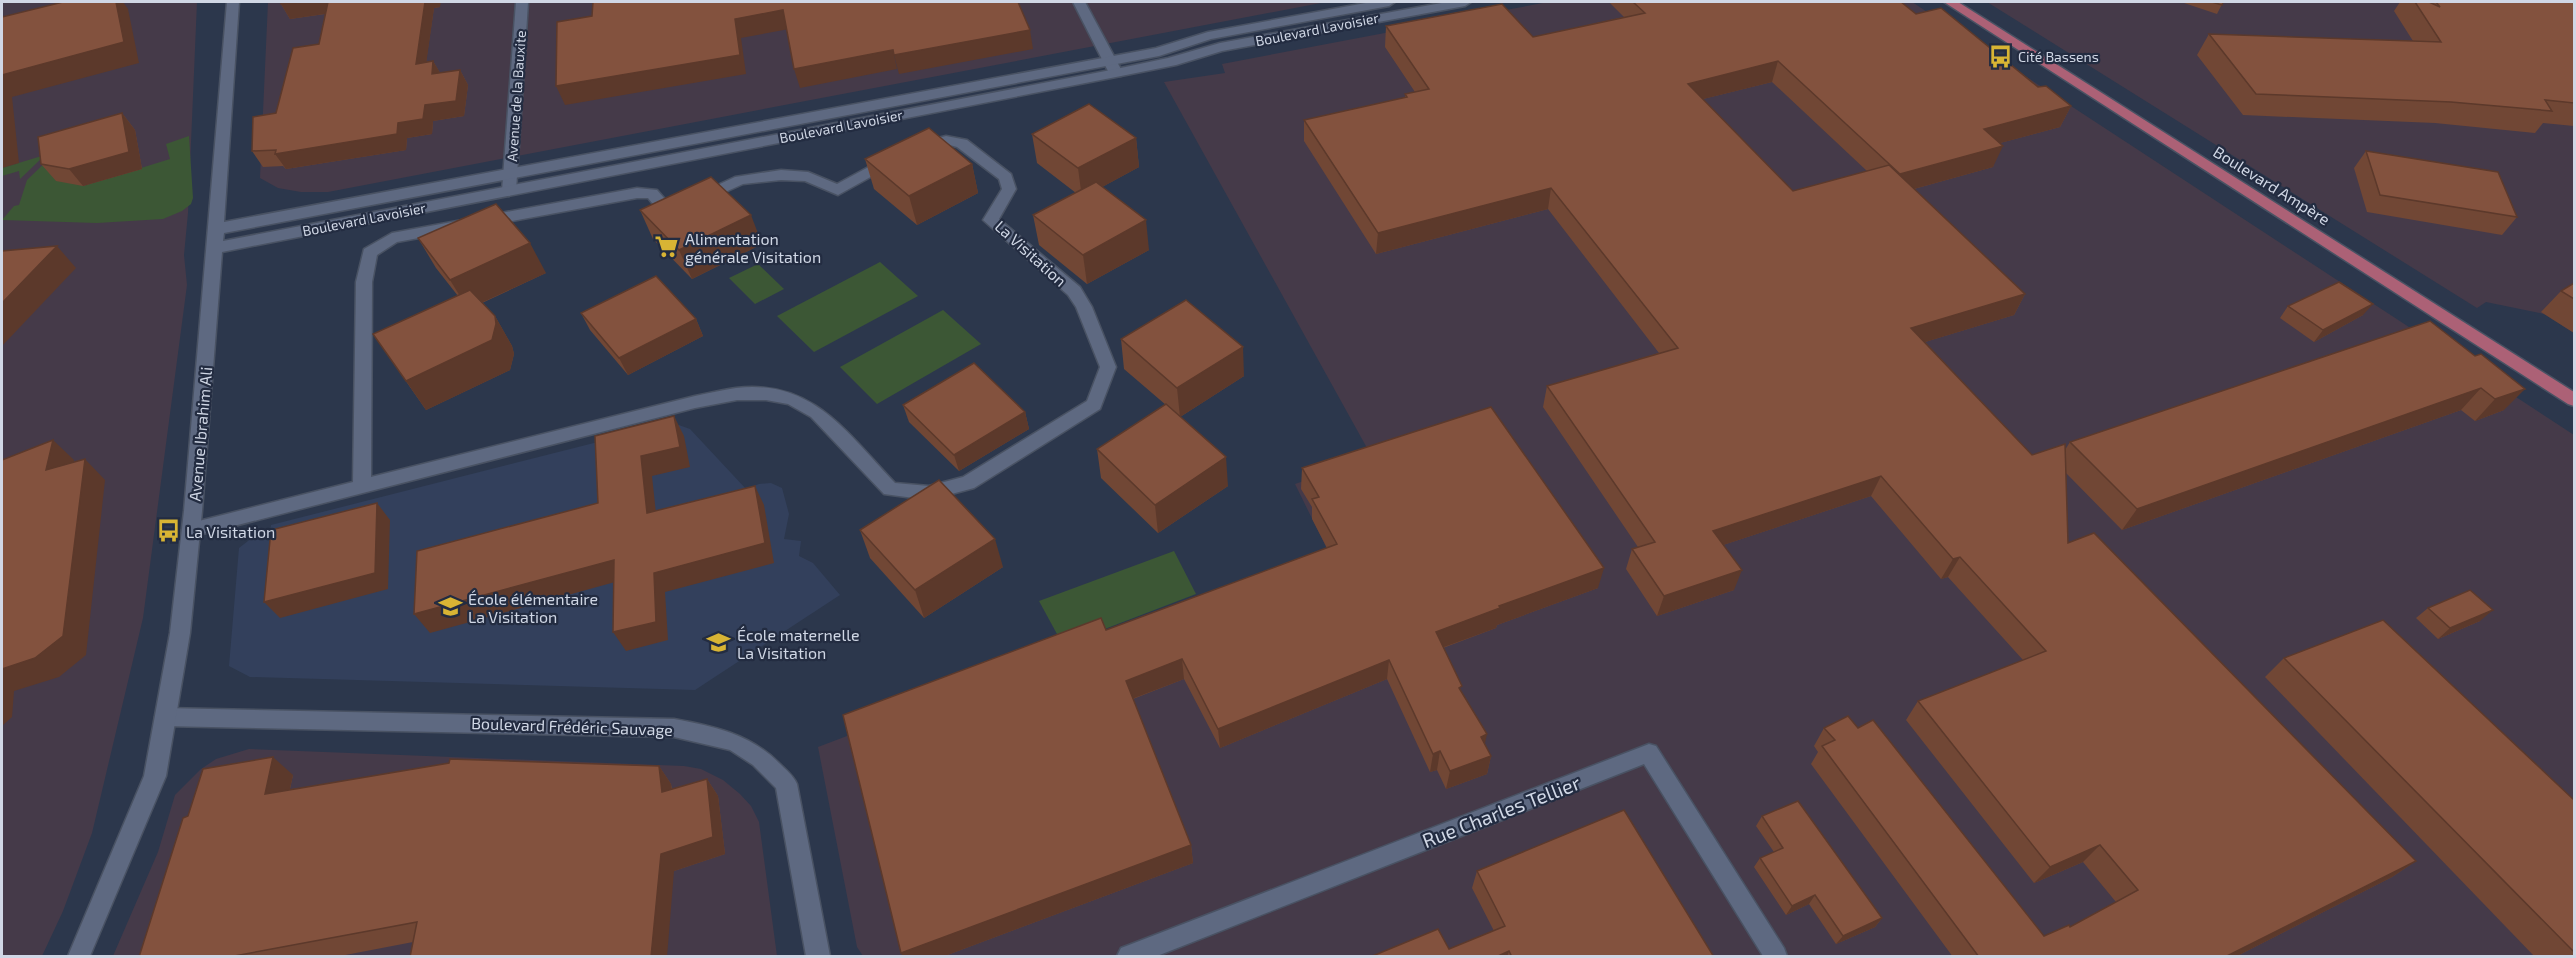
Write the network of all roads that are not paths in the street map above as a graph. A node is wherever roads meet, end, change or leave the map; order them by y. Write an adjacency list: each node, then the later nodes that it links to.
1 (233, 2): 10 (street, Avenue Ibrahim Ali)
2 (522, 2): 8 (street, Avenue de la Bauxite)
3 (1079, 2): 7 (street)
4 (1389, 2): 7 (street, Boulevard Lavoisier)
5 (1465, 2): 7 (street, Boulevard Lavoisier)
6 (1950, 2): 11 (main road, Boulevard Ampère)
7 (1113, 67): 8 (street, Boulevard Lavoisier); 9 (street, Boulevard Lavoisier)
8 (510, 174): 9 (street, Avenue de la Bauxite); 10 (street, Boulevard Lavoisier)
9 (509, 191): 10 (street, Boulevard Lavoisier)
10 (216, 238): 13 (street, Avenue Ibrahim Ali)
11 (2574, 400)
12 (363, 486): 12 (street, La Visitation); 13 (street, La Visitation)
13 (191, 530): 14 (street, Avenue Ibrahim Ali)
14 (165, 717): 15 (street, Avenue Ibrahim Ali); 16 (street, Boulevard Frédéric Sauvage)
15 (79, 957)
16 (818, 957)
17 (1129, 957): 18 (street, Rue Charles Tellier)
18 (1776, 957)

